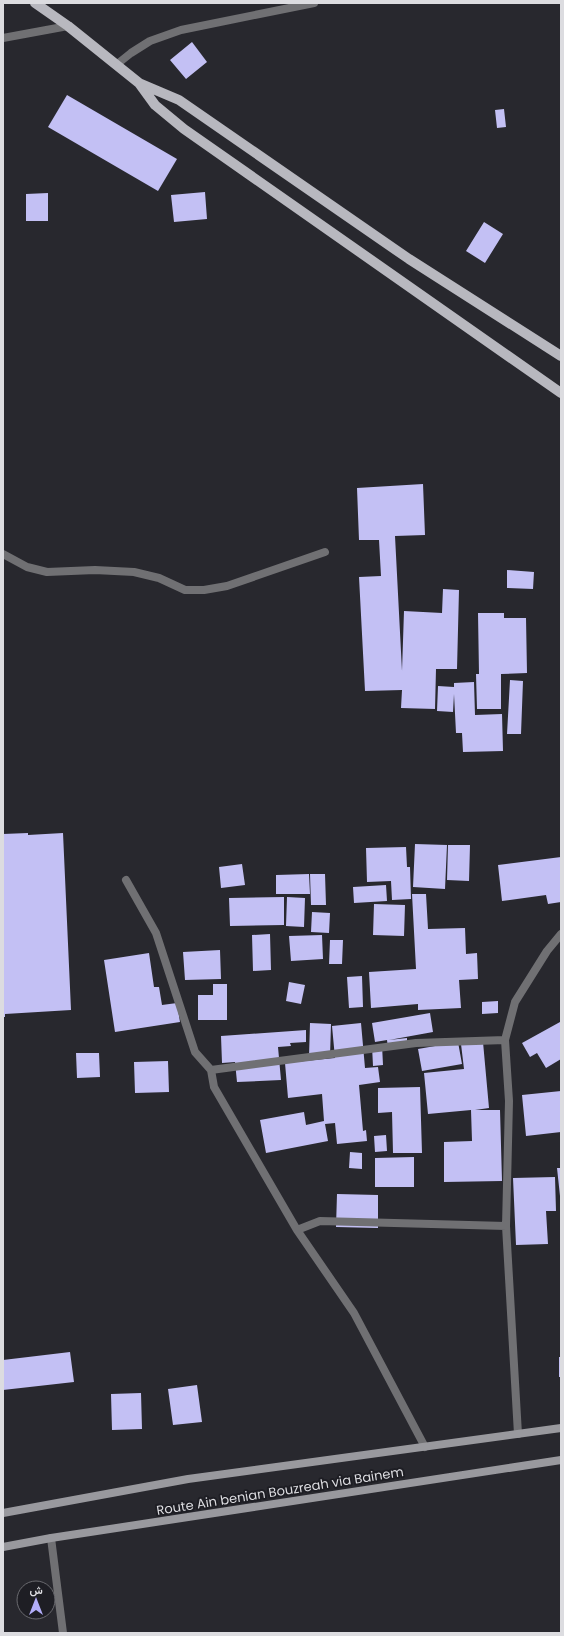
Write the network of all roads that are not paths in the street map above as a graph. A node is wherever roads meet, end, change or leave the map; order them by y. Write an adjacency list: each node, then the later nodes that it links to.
1 (35, 3): 3 (main road)
2 (314, 3): 5 (street)
3 (68, 26): 4 (street); 5 (main road)
4 (3, 38)
5 (116, 65): 6 (main road)
6 (140, 83): 7 (main road); 8 (main road)
7 (561, 356)
8 (561, 393)
9 (325, 552): 10 (street)
10 (3, 554)
11 (126, 880): 14 (street)
12 (561, 934): 13 (street)
13 (505, 1040): 14 (street); 15 (street)
14 (211, 1070): 16 (street)
15 (506, 1226): 16 (street); 18 (street)
16 (297, 1230): 19 (street)
17 (561, 1428): 18 (main road, Route Ain benian Bouzreah via Bainem)
18 (518, 1434): 19 (main road, Route Ain benian Bouzreah via Bainem)
19 (425, 1447): 21 (main road, Route Ain benian Bouzreah via Bainem)
20 (561, 1460): 22 (main road, Route Ain benian Bouzreah via Bainem)
21 (3, 1513)
22 (52, 1538): 23 (main road, Route Ain benian Bouzreah via Bainem); 24 (street)
23 (3, 1547)
24 (63, 1633)

